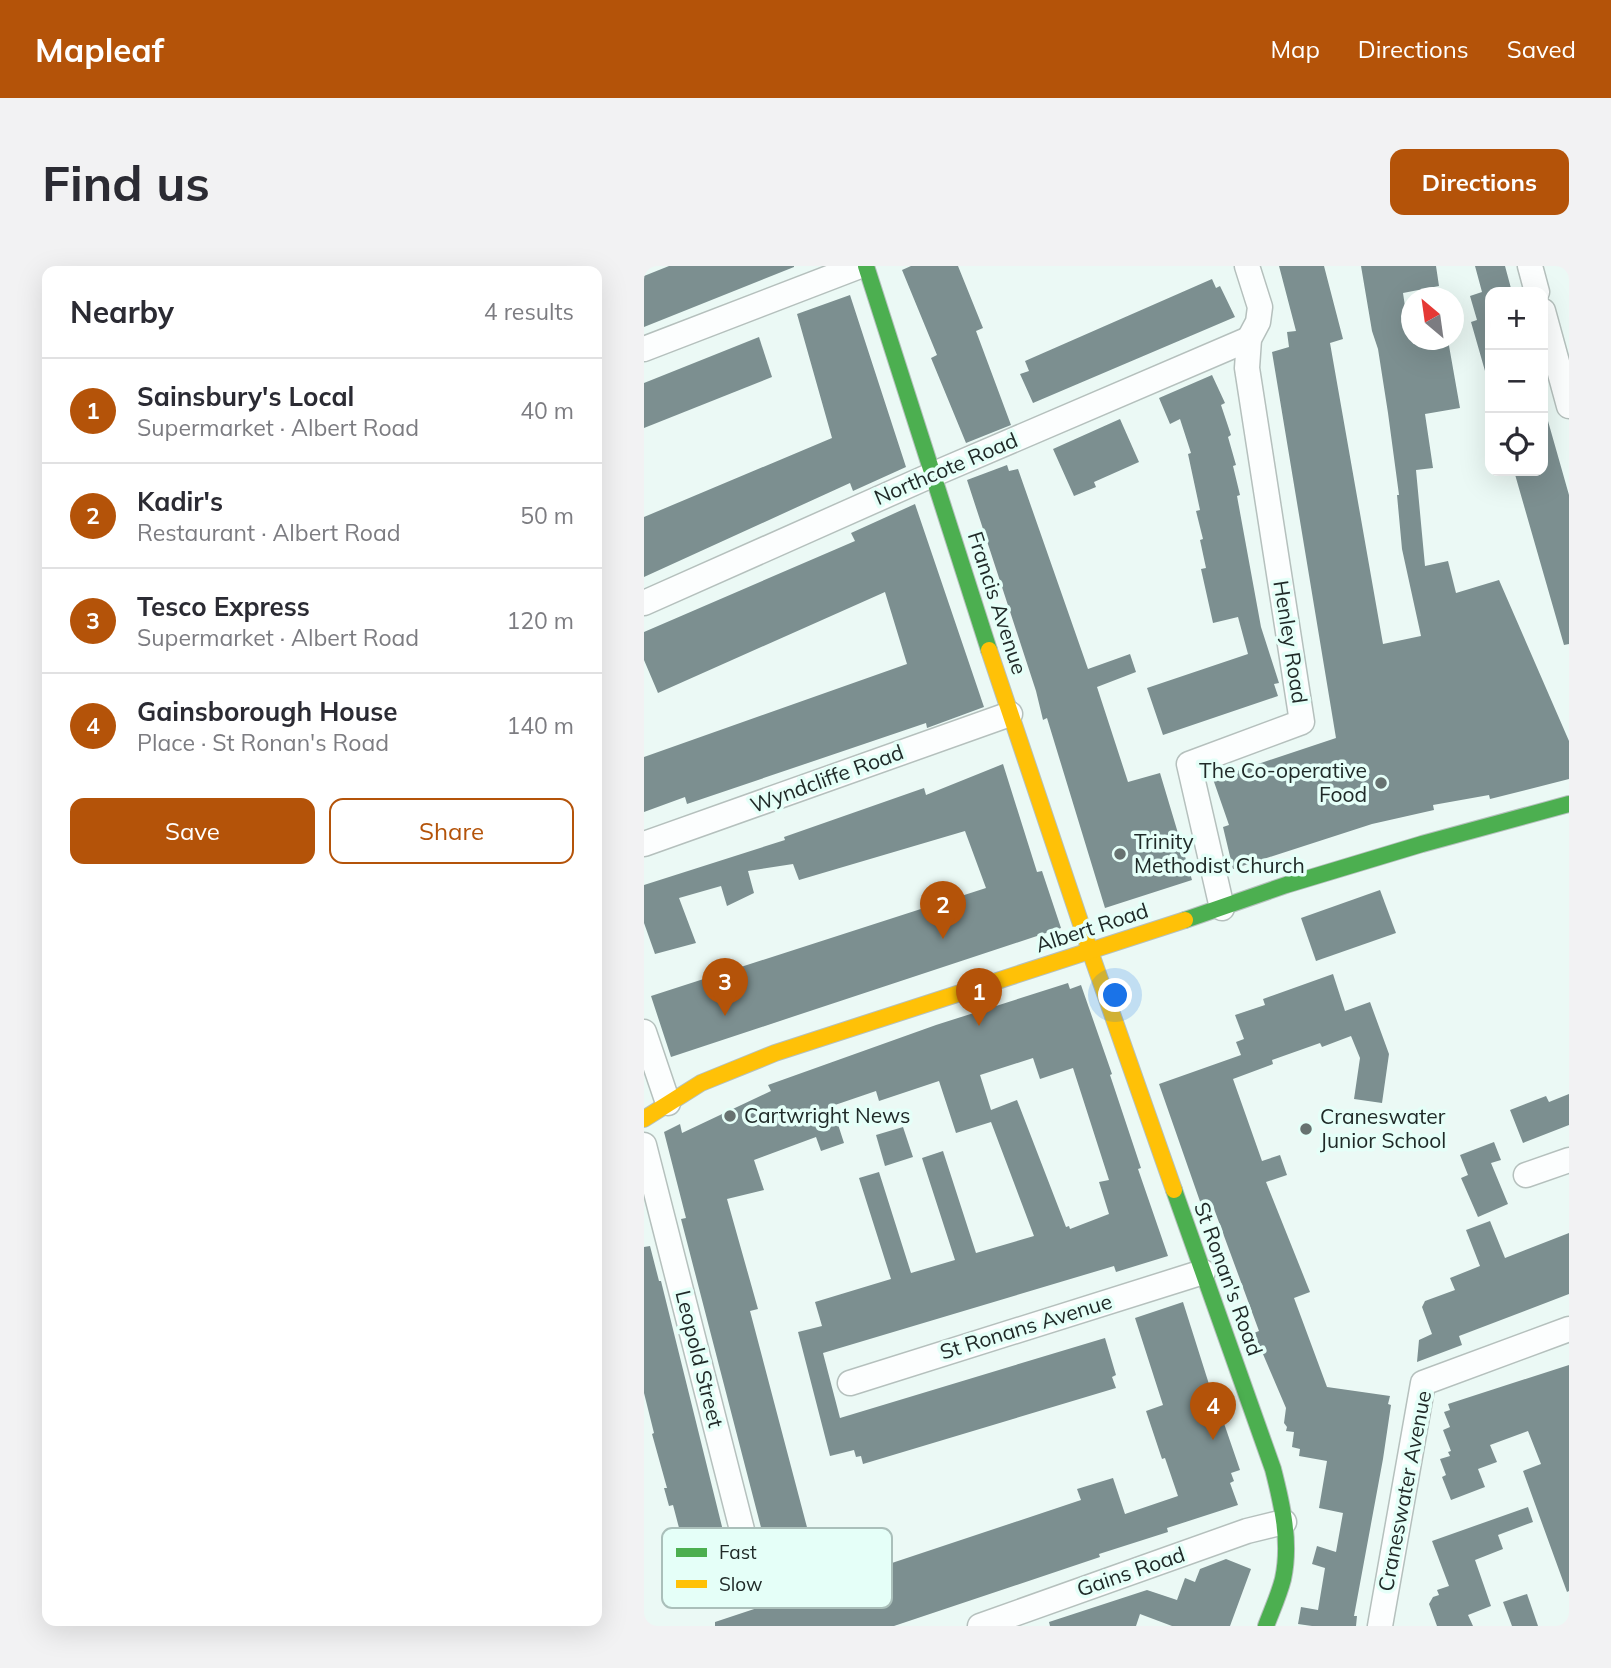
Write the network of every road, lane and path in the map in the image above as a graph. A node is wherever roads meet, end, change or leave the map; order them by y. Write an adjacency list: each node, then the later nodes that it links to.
1 (860, 266): 8 (street)
2 (866, 266): 10 (street, Francis Avenue)
3 (1247, 266): 7 (street)
4 (1530, 266): 5 (street)
5 (1536, 287)
6 (1548, 329): 9 (street)
7 (1249, 339): 10 (street, Northcote Road); 15 (street, Henley Road)
8 (644, 349)
9 (1569, 405)
10 (934, 474): 11 (street, Northcote Road); 12 (street, Francis Avenue)
11 (644, 603)
12 (1010, 714): 14 (street, Wyndcliffe Road); 16 (street, Francis Avenue)
13 (1567, 808): 15 (street, Albert Road)
14 (644, 844)
15 (1222, 908): 16 (street, Albert Road)
16 (1090, 951): 18 (street, Albert Road); 23 (street, St Ronan's Road)
17 (644, 1032): 18 (street)
18 (668, 1103): 19 (street, Albert Road)
19 (644, 1119)
20 (644, 1145): 27 (street, Leopold Street)
21 (1569, 1160): 22 (street)
22 (1526, 1175)
23 (1203, 1272): 25 (street, St Ronans Avenue); 26 (street, St Ronan's Road)
24 (1569, 1329): 30 (street, Craneswater Avenue)
25 (850, 1383)
26 (1284, 1522): 28 (street, Gains Road); 29 (street, St Ronan's Road)
27 (742, 1528)
28 (980, 1626)
29 (1266, 1626)
30 (1380, 1626)

